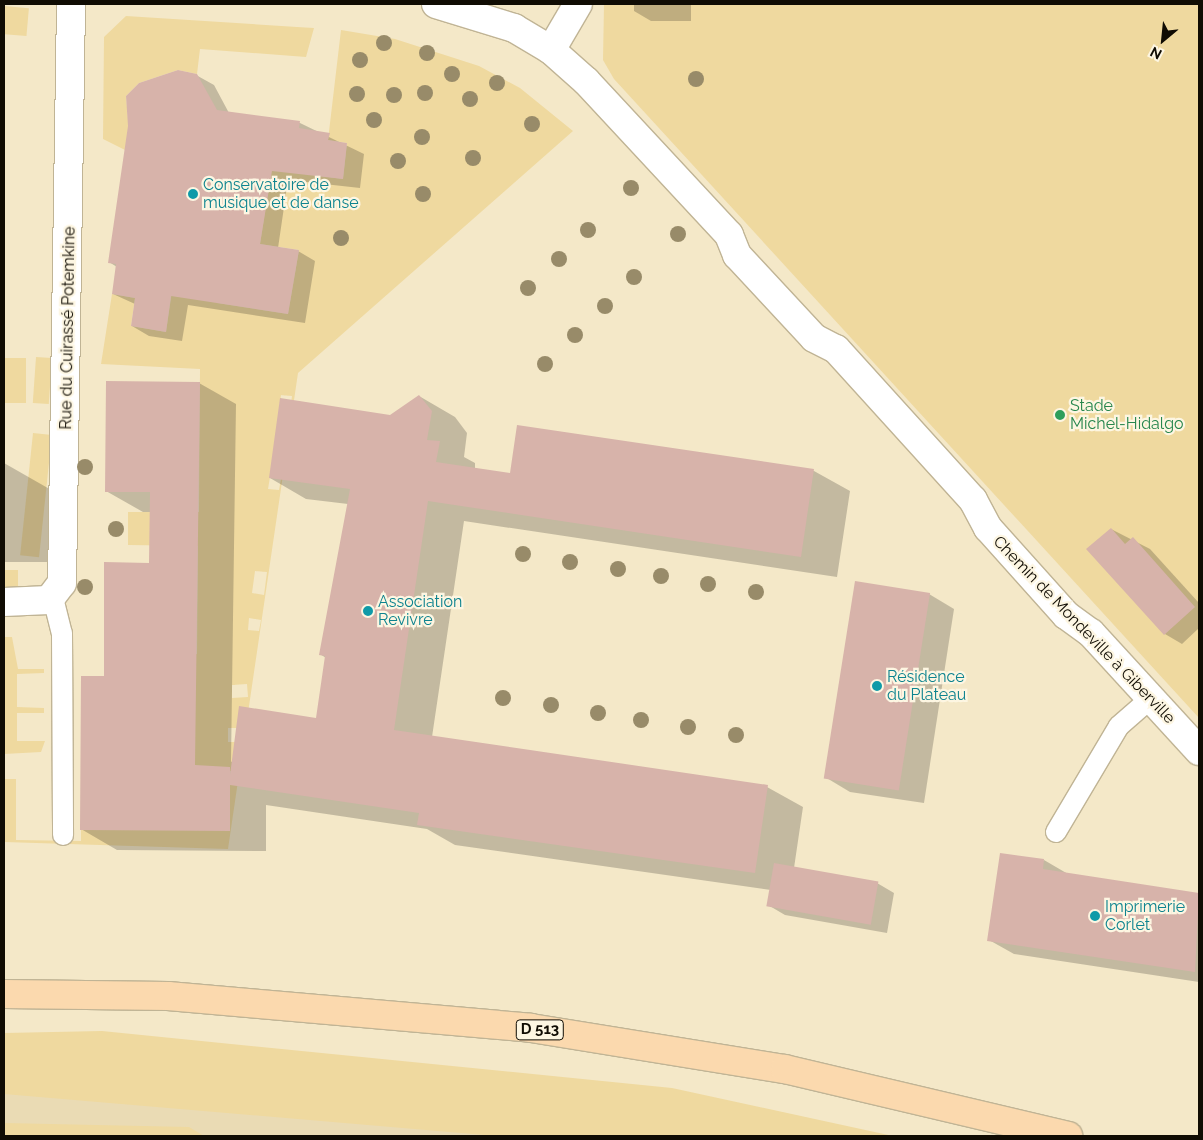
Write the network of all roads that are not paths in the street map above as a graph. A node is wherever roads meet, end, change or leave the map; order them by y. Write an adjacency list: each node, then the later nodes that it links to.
1 (71, 4): 5 (street, Rue du Cuirassé Potemkine)
2 (436, 4): 4 (street, Chemin de Mondeville à Giberville)
3 (578, 4): 4 (street)
4 (551, 50): 7 (street, Chemin de Mondeville à Giberville)
5 (53, 598): 6 (street); 10 (lane)
6 (4, 602)
7 (1150, 698): 8 (street, Chemin de Mondeville à Giberville); 9 (lane)
8 (1199, 751)
9 (1056, 832)
10 (63, 835)
11 (4, 994): 12 (main road, D 513)
12 (1068, 1136)

